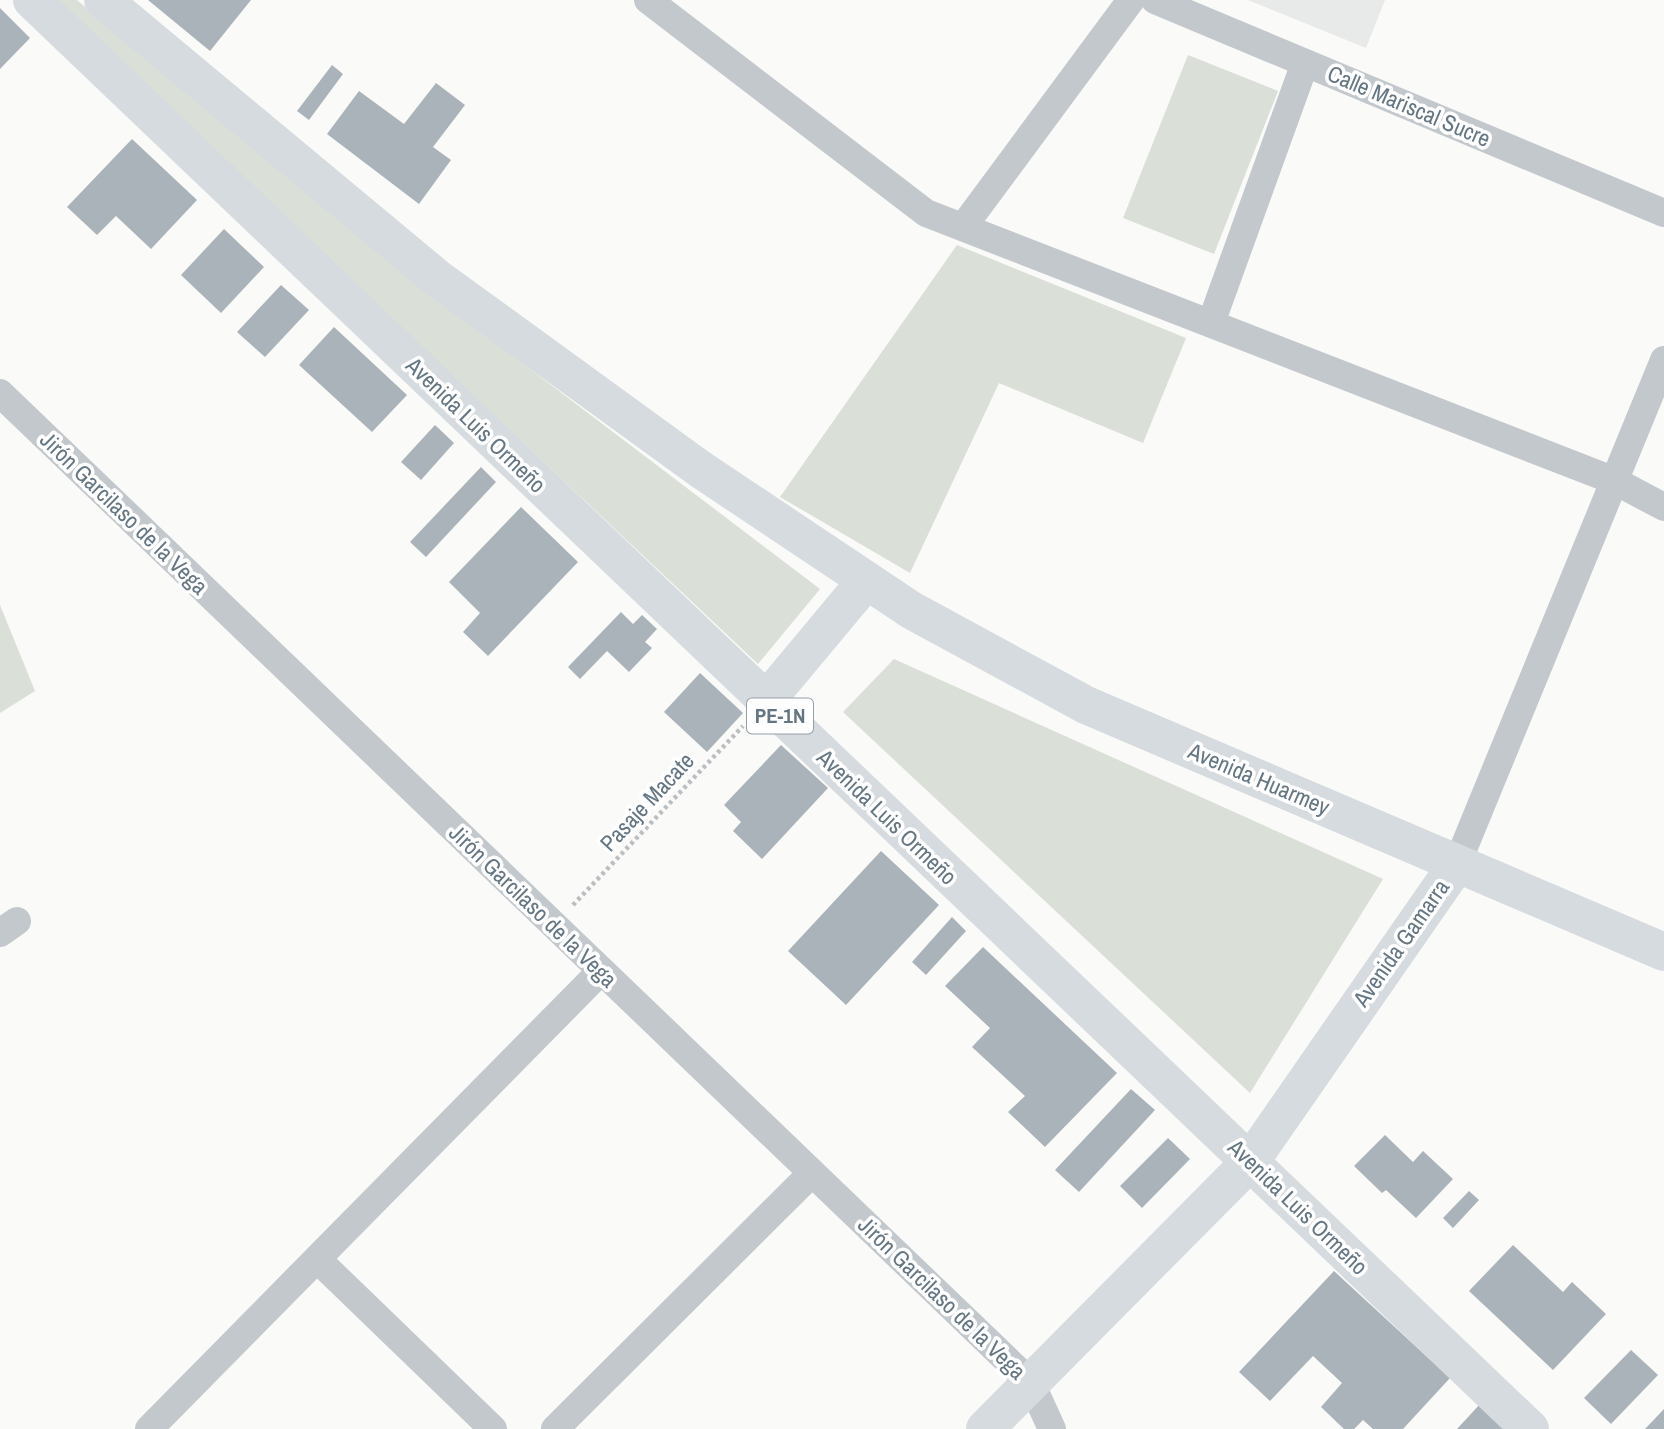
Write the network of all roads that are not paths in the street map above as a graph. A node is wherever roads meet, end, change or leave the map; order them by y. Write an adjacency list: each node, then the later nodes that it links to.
1 (32, 0): 15 (main road, Avenida Luis Ormeño / PE-1N)
2 (103, 0): 14 (main road)
3 (648, 0): 8 (street)
4 (1131, 0): 8 (street)
5 (1155, 0): 6 (street, Calle Mariscal Sucre)
6 (1305, 63): 7 (street, Calle Mariscal Sucre); 9 (street)
7 (1664, 213)
8 (963, 227): 9 (street)
9 (1211, 323): 12 (street)
10 (1664, 360): 12 (street, Avenida Gamarra)
11 (0, 393): 18 (street, Jirón Garcilaso de la Vega)
12 (1615, 481): 13 (street); 16 (street, Avenida Gamarra)
13 (1664, 508)
14 (866, 581): 15 (main road); 16 (main road, Avenida Huarmey)
15 (765, 702): 19 (main road, Avenida Luis Ormeño / PE-1N)
16 (1457, 864): 17 (main road, Avenida Huarmey); 19 (main road, Avenida Gamarra)
17 (1664, 952)
18 (601, 971): 20 (street, Jirón Garcilaso de la Vega); 21 (street)
19 (1250, 1162): 22 (main road, Avenida Gamarra); 28 (main road, Avenida Luis Ormeño / PE-1N)
20 (812, 1173): 22 (street, Jirón Garcilaso de la Vega); 25 (street)
21 (317, 1259): 23 (street); 24 (street)
22 (1031, 1383): 26 (main road, Avenida Gamarra); 27 (street, Jirón Garcilaso de la Vega)
23 (149, 1429)
24 (493, 1429)
25 (555, 1429)
26 (985, 1429)
27 (1052, 1429)
28 (1530, 1429)

